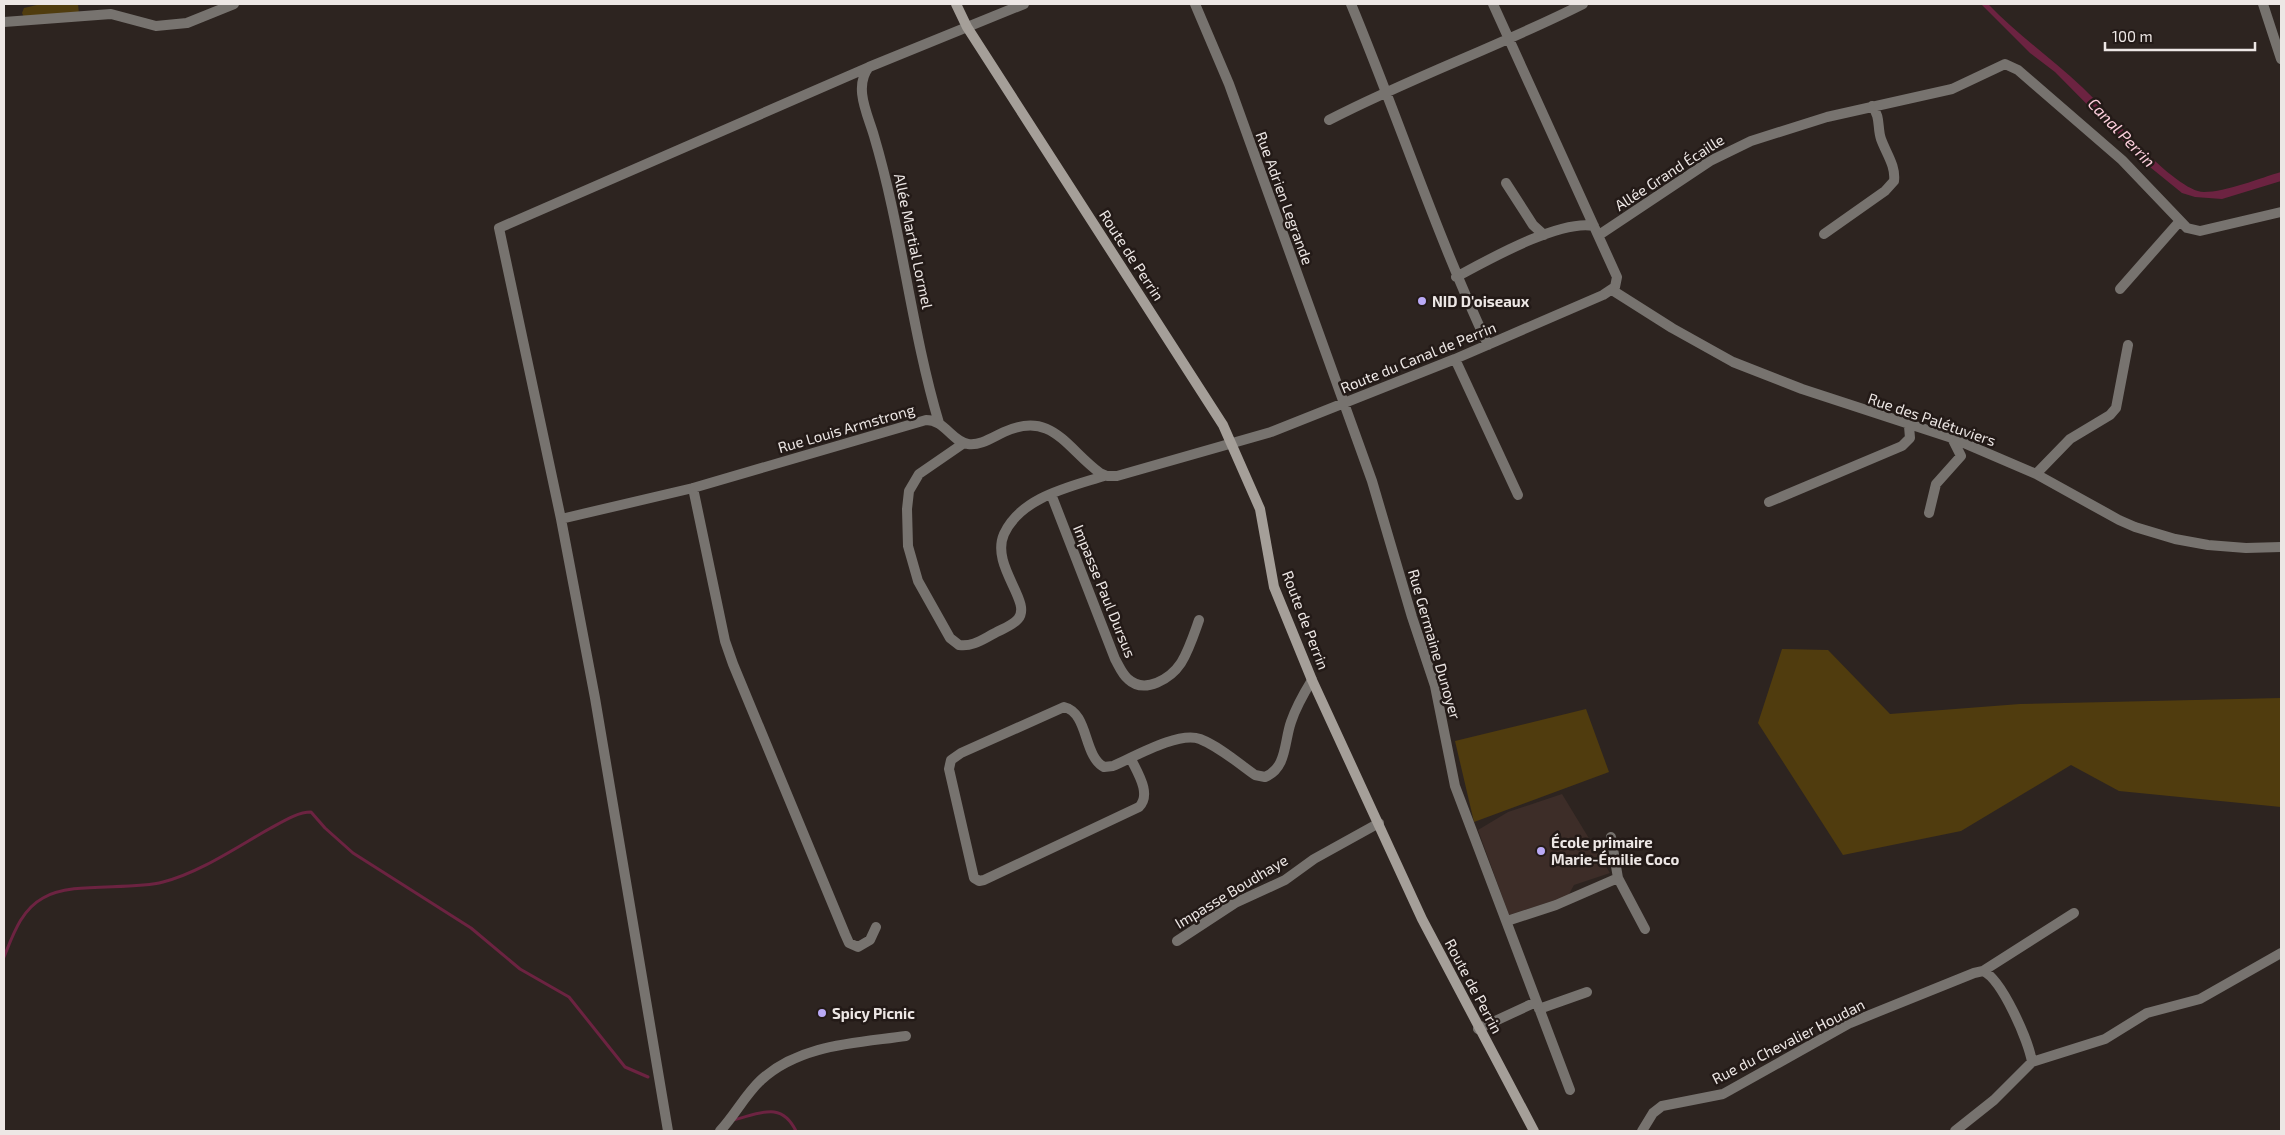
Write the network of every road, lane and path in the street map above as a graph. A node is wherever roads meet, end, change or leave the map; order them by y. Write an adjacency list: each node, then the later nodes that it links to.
1 (234, 4): 9 (street)
2 (956, 4): 10 (main road, Route de Perrin)
3 (1024, 4): 10 (street)
4 (1195, 4): 30 (street, Rue Adrien Legrande)
5 (1352, 4): 14 (street)
6 (1494, 4): 11 (street)
7 (1583, 4): 11 (street)
8 (2262, 4): 12 (street)
9 (4, 22)
10 (967, 27): 13 (street); 34 (main road, Route de Perrin)
11 (1510, 38): 14 (street); 20 (street)
12 (2281, 59)
13 (868, 67): 31 (street, Allée Martial Lormel); 43 (street)
14 (1387, 91): 16 (street); 24 (street)
15 (1872, 106): 19 (street, Allée Grand Écaille); 21 (street); 23 (street, Allée Grand Écaille)
16 (1329, 120)
17 (1506, 183): 22 (street)
18 (2281, 212): 19 (street, Allée Grand Écaille)
19 (2179, 222): 26 (street)
20 (1594, 226): 22 (street); 23 (street)
21 (1824, 234)
22 (1544, 235): 24 (street)
23 (1599, 235): 25 (street)
24 (1456, 277): 27 (street)
25 (1612, 290): 27 (street, Route du Canal de Perrin); 32 (street, Rue des Palétuviers)
26 (2120, 290)
27 (1488, 345): 29 (street, Route du Canal de Perrin)
28 (2128, 345): 36 (street)
29 (1454, 359): 30 (street, Route du Canal de Perrin); 40 (street)
30 (1343, 403): 34 (street, Route du Canal de Perrin); 52 (street, Rue Germaine Dunoyer)
31 (939, 423): 35 (street); 38 (street, Rue Louis Armstrong)
32 (1909, 426): 33 (street, Rue des Palétuviers); 41 (street)
33 (1952, 438): 36 (street, Rue des Palétuviers); 42 (street)
34 (1231, 442): 37 (street); 46 (main road, Route de Perrin)
35 (964, 443): 37 (street); 39 (street)
36 (2036, 474): 44 (street, Rue des Palétuviers)
37 (1104, 476): 39 (street)
38 (693, 488): 43 (street, Rue Louis Armstrong); 53 (street)
39 (1051, 494): 45 (street, Impasse Paul Dursus)
40 (1518, 495)
41 (1769, 502)
42 (1929, 513)
43 (561, 519): 64 (street)
44 (2281, 548)
45 (1200, 620)
46 (1312, 680): 47 (street); 48 (main road, Route de Perrin)
47 (1131, 759): 47 (street)
48 (1379, 823): 55 (street, Impasse Boudhaye); 60 (main road, Route de Perrin)
49 (1611, 837): 50 (street)
50 (1618, 878): 52 (street); 54 (street)
51 (2074, 913): 57 (street, Rue du Chevalier Houdan)
52 (1507, 921): 59 (street, Rue Germaine Dunoyer)
53 (876, 927)
54 (1645, 930)
55 (1177, 941)
56 (2281, 953): 62 (street)
57 (1983, 971): 62 (street); 67 (street, Rue du Chevalier Houdan)
58 (1587, 992): 59 (street)
59 (1538, 1006): 60 (street); 63 (street, Rue Germaine Dunoyer)
60 (1478, 1029): 66 (main road, Route de Perrin)
61 (906, 1036): 65 (street)
62 (2032, 1062): 68 (street)
63 (1570, 1090)
64 (668, 1131)
65 (720, 1131)
66 (1534, 1131)
67 (1642, 1131)
68 (1955, 1131)

